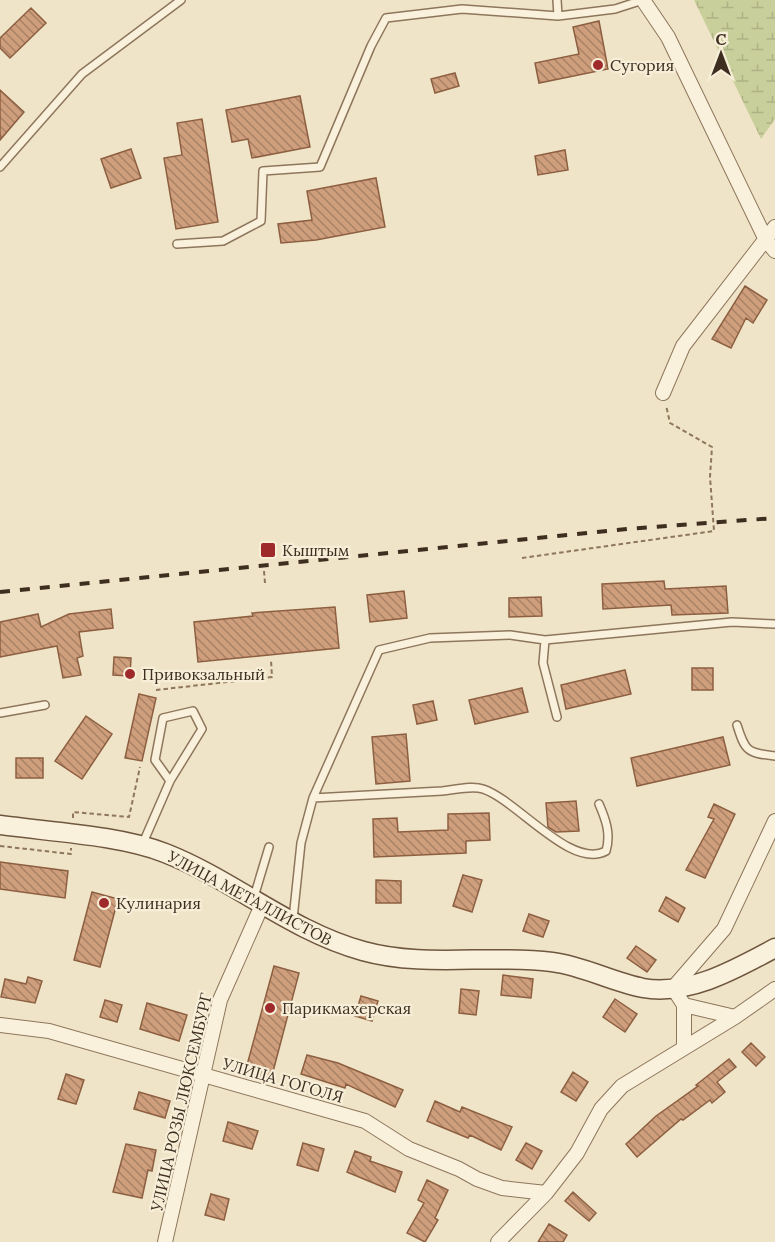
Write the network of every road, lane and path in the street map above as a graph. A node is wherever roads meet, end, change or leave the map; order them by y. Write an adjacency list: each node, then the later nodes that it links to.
1 (181, 0): 5 (lane)
2 (556, 0): 4 (lane)
3 (643, 0): 4 (lane); 8 (street)
4 (558, 16): 7 (lane)
5 (0, 167)
6 (775, 227): 8 (street)
7 (177, 244)
8 (770, 246): 9 (street)
9 (663, 393): 10 (path)
10 (522, 558)
11 (264, 571): 12 (path)
12 (265, 584)
13 (775, 624): 14 (lane)
14 (545, 640): 19 (lane); 23 (lane)
15 (271, 660): 16 (path)
16 (156, 690)
17 (45, 705): 18 (lane)
18 (0, 714)
19 (557, 717)
20 (737, 725): 21 (lane)
21 (775, 756)
22 (170, 780): 22 (lane); 27 (lane)
23 (313, 798): 24 (lane); 30 (lane)
24 (599, 804)
25 (775, 821): 32 (street)
26 (0, 825): 27 (main road, УЛИЦА МЕТАЛЛИСТОВ)
27 (142, 846): 29 (main road, УЛИЦА МЕТАЛЛИСТОВ)
28 (269, 847): 29 (lane)
29 (258, 903): 30 (main road, УЛИЦА МЕТАЛЛИСТОВ); 38 (street, УЛИЦА РОЗЫ ЛЮКСЕМБУРГ)
30 (292, 922): 32 (main road, УЛИЦА МЕТАЛЛИСТОВ)
31 (775, 948): 32 (main road, УЛИЦА МЕТАЛЛИСТОВ)
32 (673, 988): 34 (street)
33 (775, 989): 35 (street)
34 (684, 1005): 35 (street); 37 (street)
35 (735, 1017): 37 (street)
36 (0, 1025): 38 (street, УЛИЦА ГОГОЛЯ)
37 (684, 1048): 39 (street)
38 (204, 1075): 39 (street, УЛИЦА ГОГОЛЯ); 40 (street, УЛИЦА РОЗЫ ЛЮКСЕМБУРГ)
39 (546, 1193): 41 (street)
40 (165, 1242)
41 (498, 1242)

